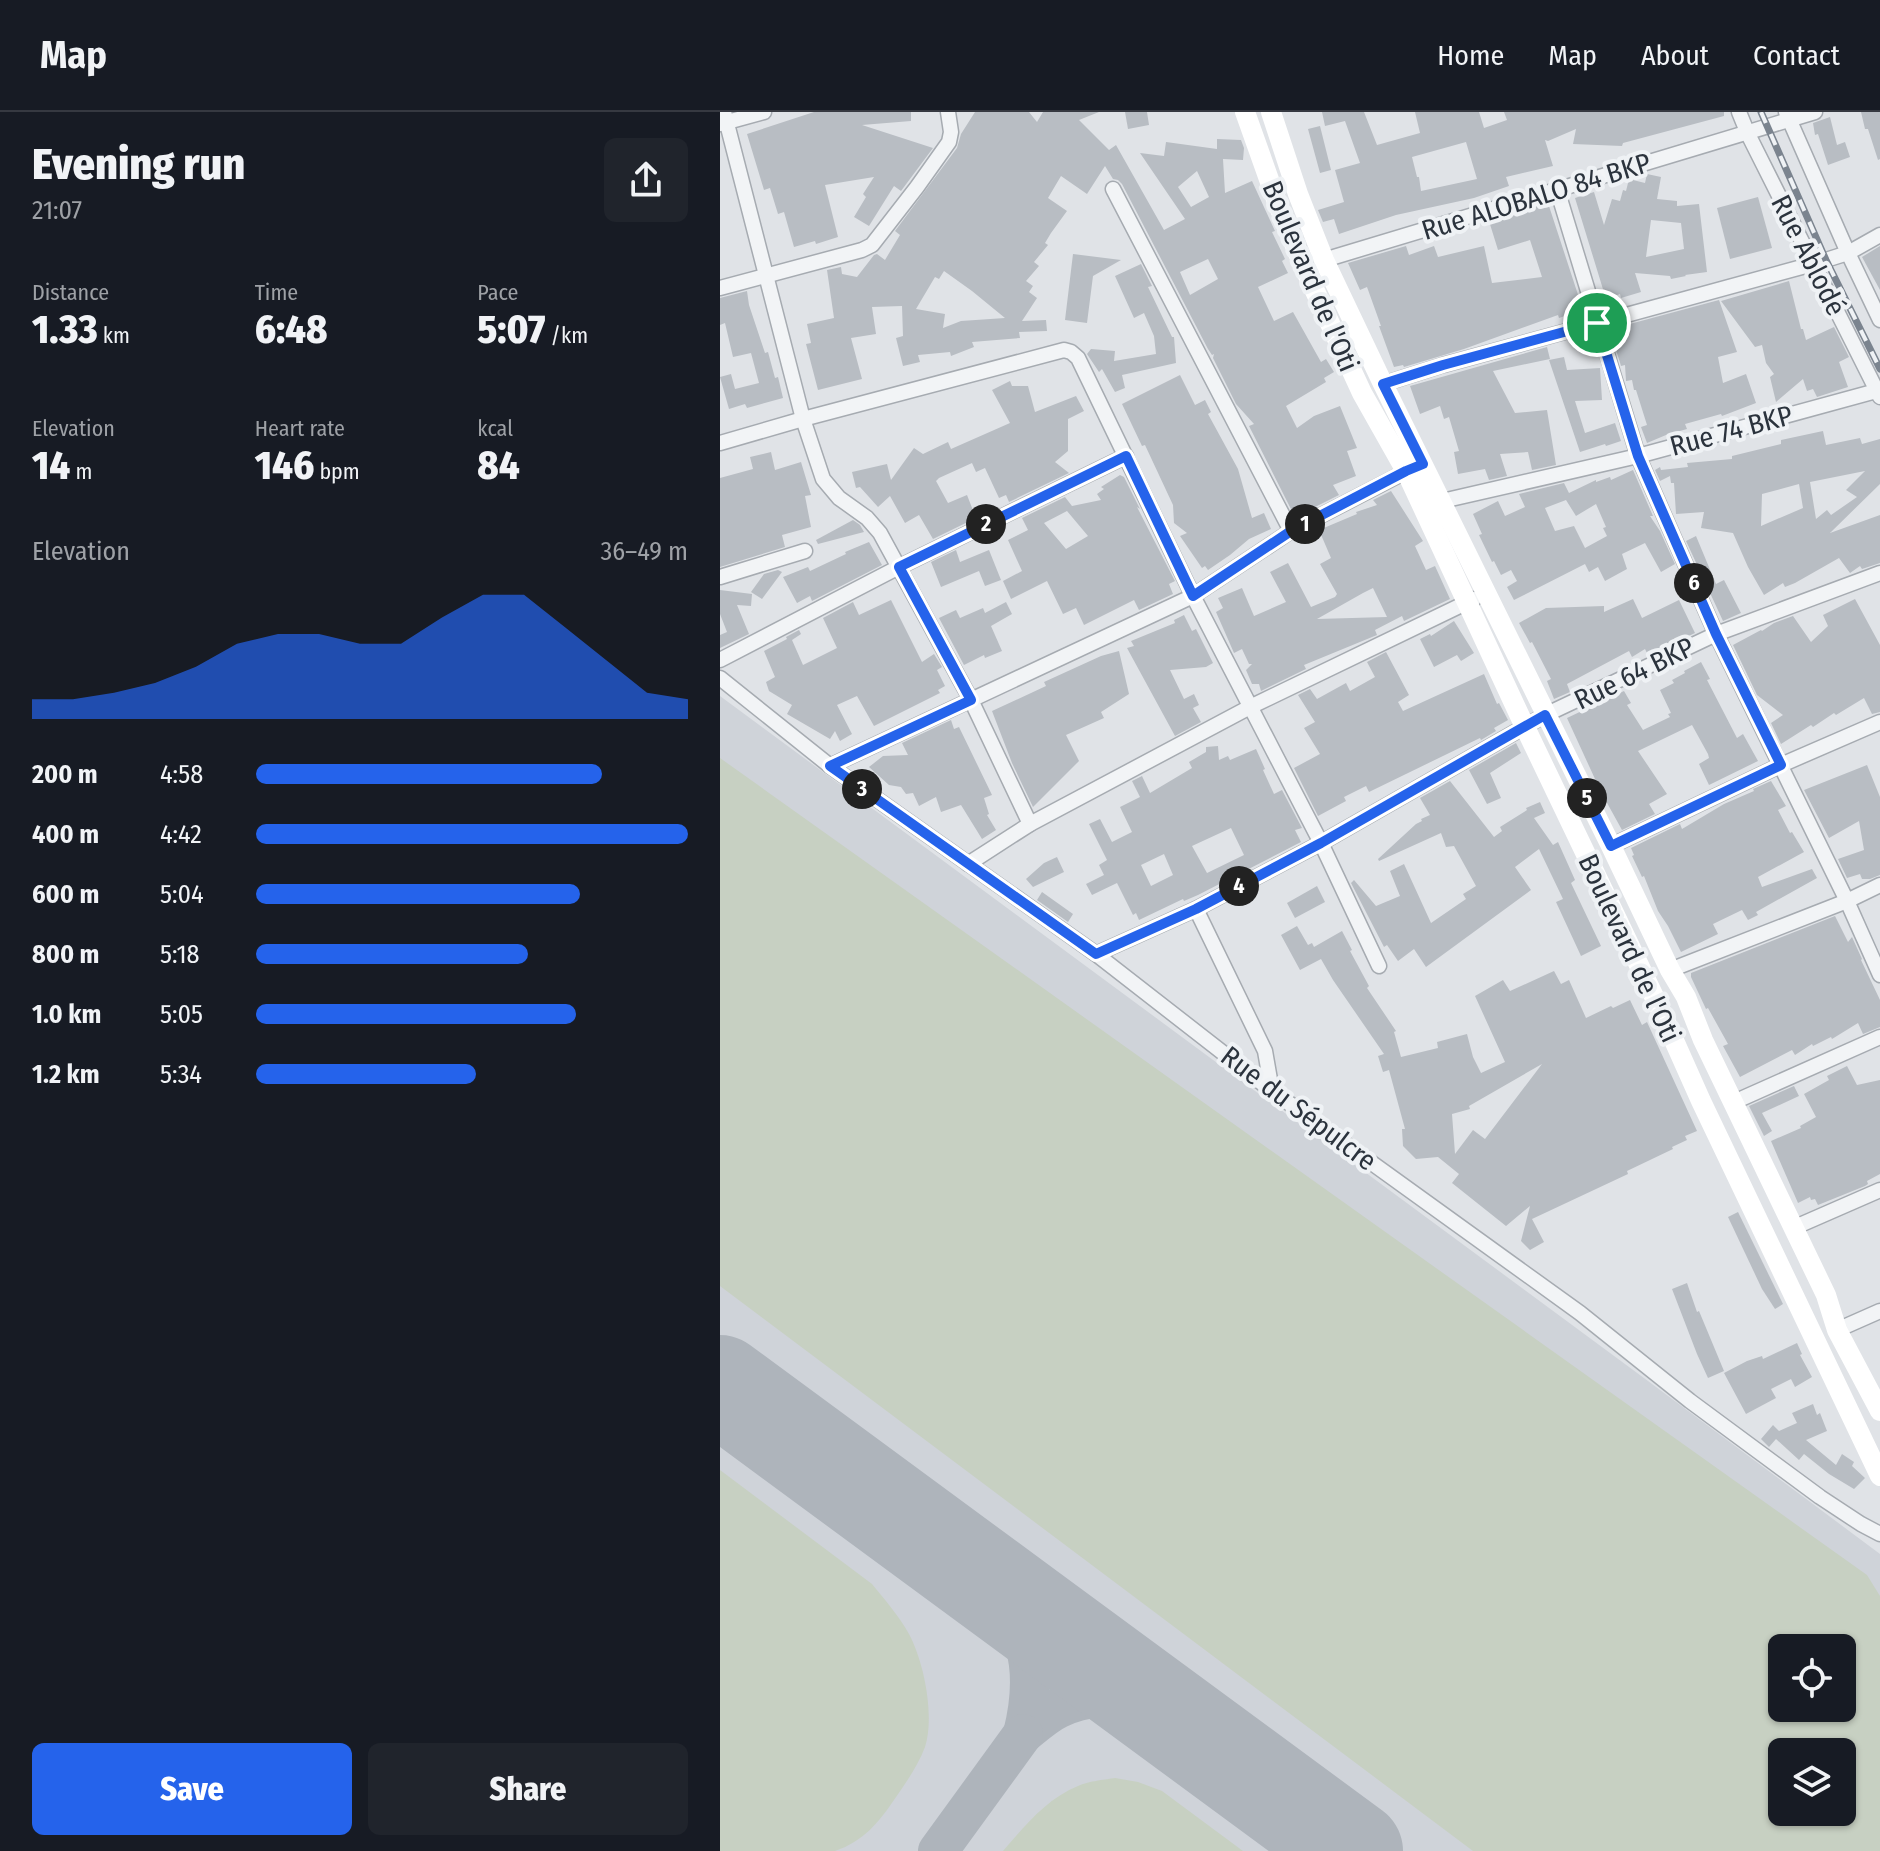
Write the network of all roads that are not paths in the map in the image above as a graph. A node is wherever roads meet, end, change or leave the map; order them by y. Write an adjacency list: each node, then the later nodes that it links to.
1 (764, 112): 8 (street)
2 (948, 112): 18 (street)
3 (1245, 112): 13 (main road, Boulevard de l'Oti)
4 (1271, 112): 12 (main road, Boulevard de l'Oti)
5 (1739, 112): 9 (street, Rue Ablodé)
6 (1815, 112): 7 (street, Rue ALOBALO 84 BKP)
7 (1788, 116): 9 (street, Rue ALOBALO 84 BKP); 15 (street)
8 (724, 120): 18 (street)
9 (1748, 134): 11 (street, Rue ALOBALO 84 BKP); 17 (street, Rue Ablodé)
10 (1113, 189): 30 (street)
11 (1557, 189): 16 (street, Rue ALOBALO 84 BKP); 21 (street)
12 (1298, 194): 13 (main road); 16 (main road, Boulevard de l'Oti)
13 (1277, 202): 28 (main road, Boulevard de l'Oti)
14 (1880, 235): 15 (street)
15 (1848, 253): 17 (street); 20 (street)
16 (1324, 260): 22 (main road, Boulevard de l'Oti)
17 (1813, 264): 21 (street); 23 (street, Rue Ablodé)
18 (767, 275): 19 (street); 24 (street)
19 (720, 288)
20 (1880, 320)
21 (1597, 323): 22 (street); 27 (street)
22 (1383, 384): 28 (main road, Boulevard de l'Oti)
23 (1879, 392): 27 (street, Rue 74 BKP)
24 (803, 419): 25 (street); 26 (street); 32 (street)
25 (720, 443)
26 (1126, 456): 32 (street); 36 (street)
27 (1638, 456): 29 (street, Rue 74 BKP); 38 (street)
28 (1414, 468): 29 (main road, Boulevard de l'Oti); 30 (street); 37 (main road, Boulevard de l'Oti)
29 (1442, 501): 35 (main road, Boulevard de l'Oti)
30 (1291, 531): 36 (street)
31 (805, 551): 34 (street)
32 (899, 567): 39 (street); 41 (street)
33 (1880, 573): 38 (street, Rue 64 BKP)
34 (720, 577)
35 (1486, 593): 37 (street); 43 (main road, Boulevard de l'Oti)
36 (1193, 596): 41 (street); 42 (street)
37 (1467, 602): 42 (street); 45 (main road, Boulevard de l'Oti)
38 (1716, 634): 43 (street, Rue 64 BKP); 46 (street)
39 (720, 660)
40 (720, 678): 47 (street, Rue du Sépulcre)
41 (971, 700): 47 (street); 48 (street)
42 (1250, 707): 48 (street); 49 (street)
43 (1545, 715): 45 (street, Rue 64 BKP); 50 (main road, Boulevard de l'Oti)
44 (1880, 722): 46 (street)
45 (1525, 727): 49 (street, Rue 64 BKP); 67 (main road, Boulevard de l'Oti)
46 (1781, 765): 50 (street); 53 (street)
47 (830, 766): 51 (street, Rue du Sépulcre)
48 (1030, 824): 51 (street)
49 (1321, 843): 54 (street, Rue 64 BKP); 56 (street)
50 (1611, 846): 57 (main road, Boulevard de l'Oti)
51 (968, 864): 55 (street, Rue du Sépulcre)
52 (1880, 885): 53 (street)
53 (1847, 901): 57 (street); 58 (street)
54 (1196, 909): 55 (street, Rue 64 BKP); 60 (street)
55 (1096, 954): 60 (street, Rue du Sépulcre)
56 (1379, 966)
57 (1670, 970): 61 (main road, Boulevard de l'Oti)
58 (1880, 975)
59 (1880, 1037): 61 (street)
60 (1272, 1091): 68 (street, Rue du Sépulcre)
61 (1734, 1102): 63 (main road, Boulevard de l'Oti)
62 (1880, 1190): 63 (street)
63 (1793, 1228): 65 (main road, Boulevard de l'Oti)
64 (1880, 1311): 65 (street)
65 (1837, 1330): 66 (main road, Boulevard de l'Oti)
66 (1880, 1411)
67 (1880, 1476)
68 (1880, 1534)

